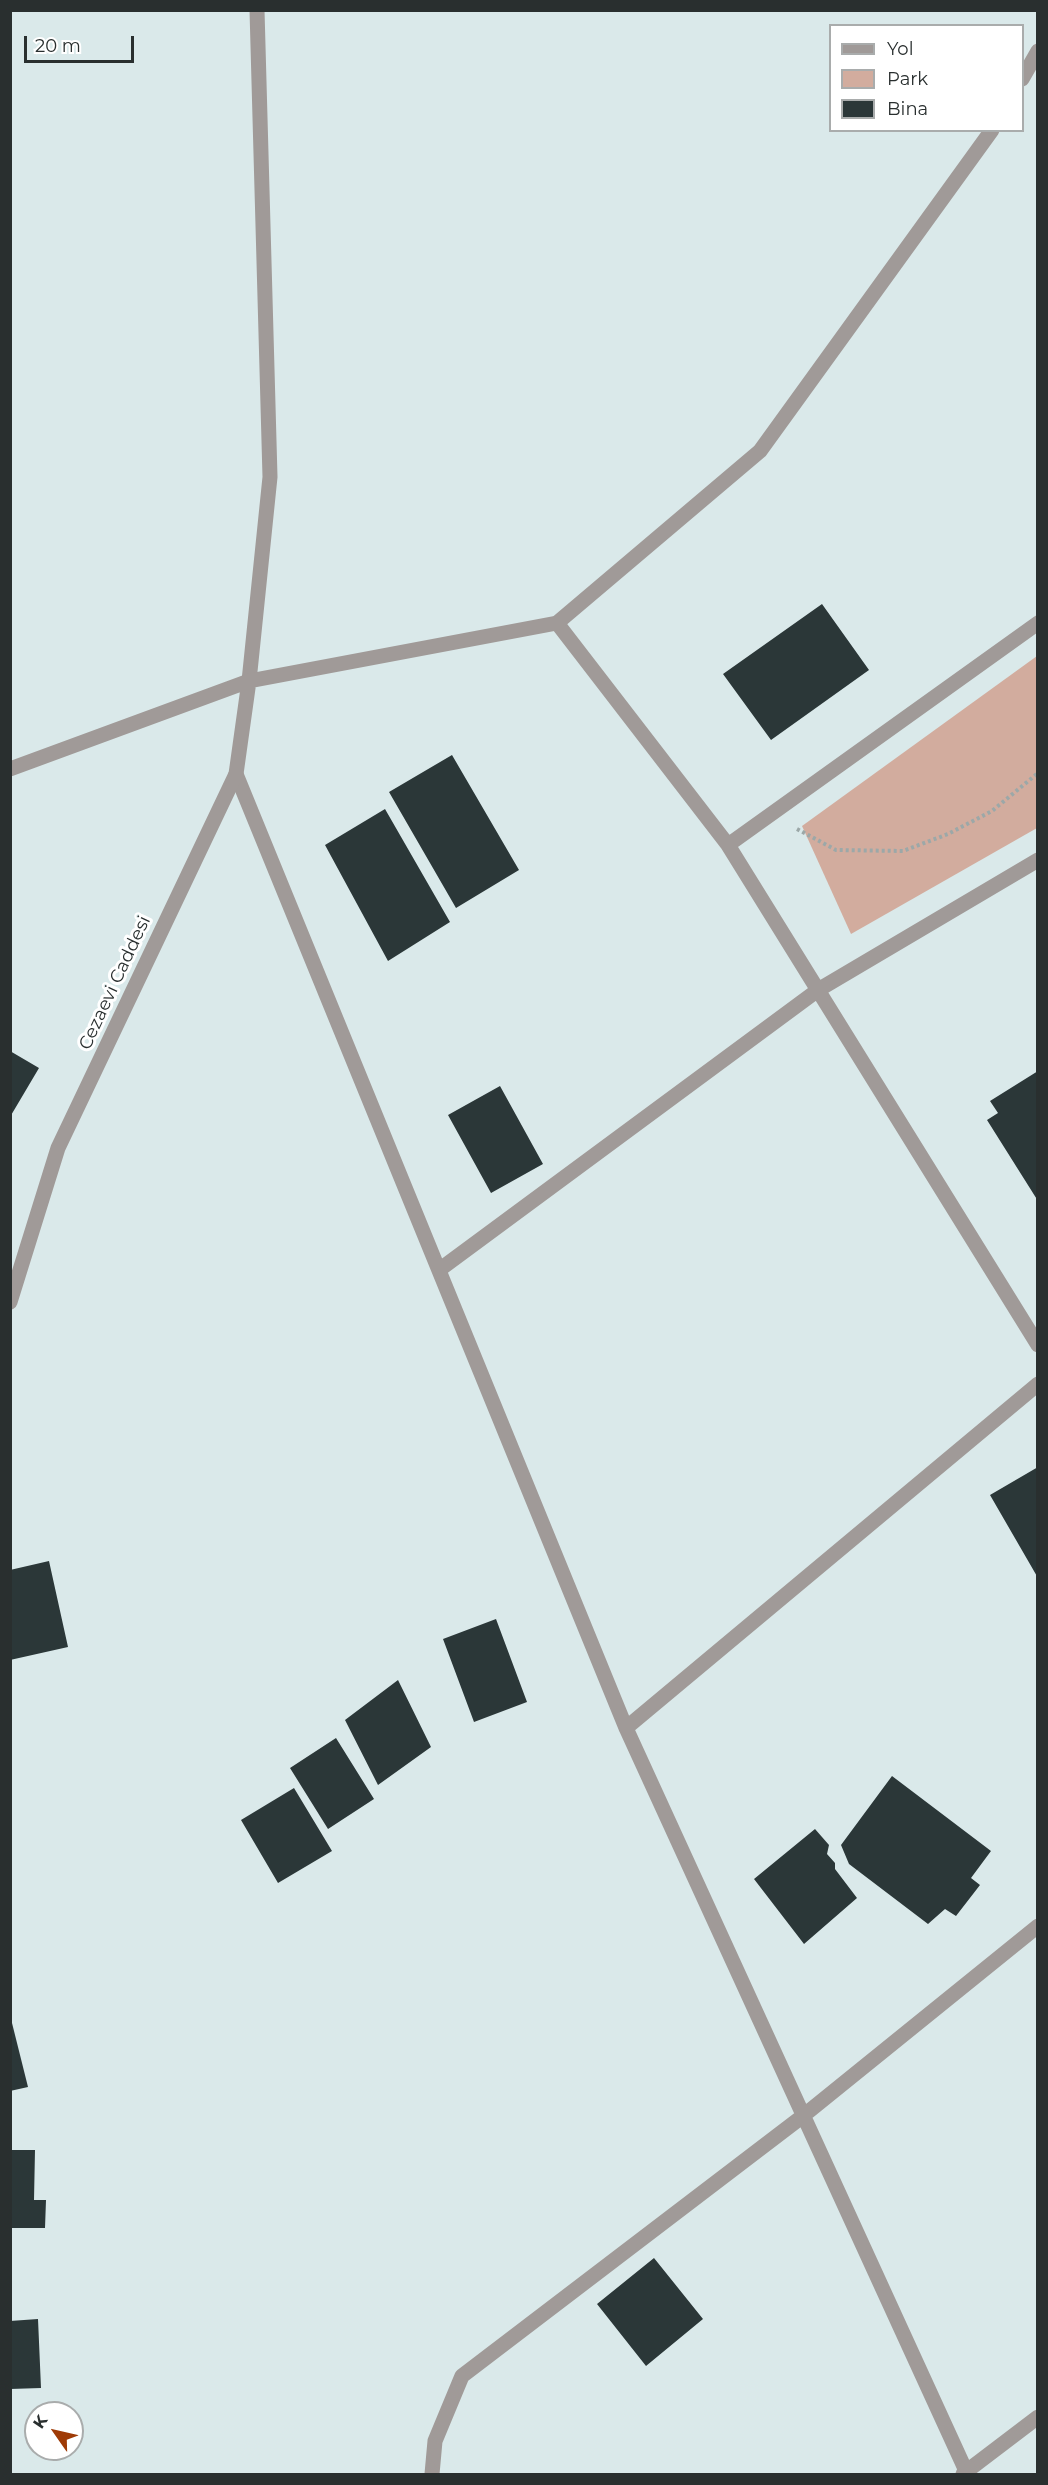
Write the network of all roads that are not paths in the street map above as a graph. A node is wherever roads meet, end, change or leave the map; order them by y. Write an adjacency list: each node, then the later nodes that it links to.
1 (257, 10): 7 (street, Cezaevi Caddesi)
2 (1038, 51): 3 (street)
3 (1024, 77)
4 (991, 132): 5 (street)
5 (557, 623): 7 (street); 10 (street)
6 (1038, 623): 10 (street)
7 (249, 681): 8 (street); 9 (street, Cezaevi Caddesi)
8 (10, 769)
9 (236, 774): 13 (street); 14 (street, Cezaevi Caddesi)
10 (728, 845): 12 (street)
11 (1038, 860): 12 (street)
12 (818, 990): 13 (street); 15 (street)
13 (439, 1270): 17 (street)
14 (10, 1302)
15 (1038, 1345)
16 (1038, 1384): 17 (street)
17 (626, 1728): 19 (street)
18 (1038, 1926): 19 (street)
19 (803, 2116): 21 (street); 22 (street)
20 (1038, 2417): 21 (street)
21 (965, 2473)
22 (432, 2475)

